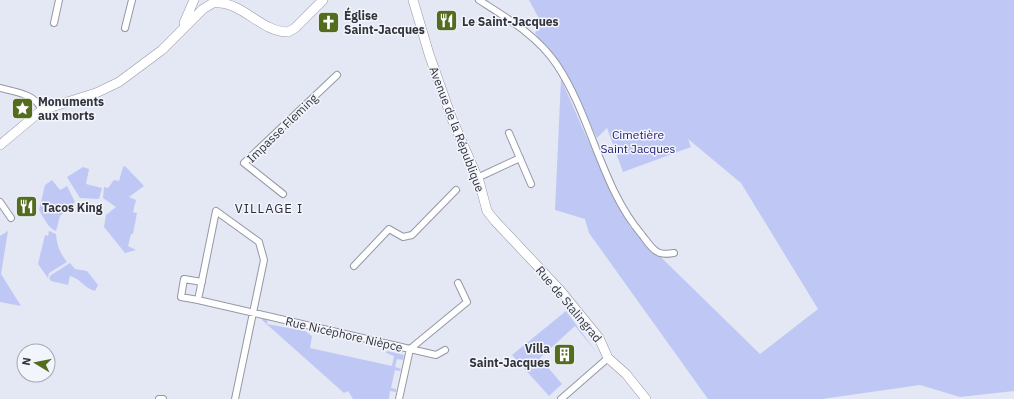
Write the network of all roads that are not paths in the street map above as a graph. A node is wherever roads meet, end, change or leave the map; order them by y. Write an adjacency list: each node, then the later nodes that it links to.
1 (59, 0): 10 (street)
2 (132, 0): 11 (street)
3 (195, 0): 8 (street); 12 (street)
4 (229, 0): 9 (street)
5 (323, 0): 9 (street)
6 (413, 0): 19 (street, Avenue de la République)
7 (479, 0): 26 (street)
8 (213, 3): 9 (street); 12 (street)
9 (237, 6)
10 (54, 23)
11 (125, 28)
12 (179, 32): 15 (street)
13 (337, 75): 22 (street, Impasse Fleming)
14 (0, 88): 15 (street)
15 (42, 110): 17 (street)
16 (509, 133): 18 (street)
17 (0, 145)
18 (520, 158): 19 (street); 20 (street)
19 (478, 178): 24 (street, Avenue de la République)
20 (531, 184)
21 (456, 190): 27 (street)
22 (283, 194)
23 (0, 202): 25 (street)
24 (487, 211): 34 (street, Rue de Stalingrad)
25 (11, 218)
26 (674, 253)
27 (354, 266)
28 (202, 282): 30 (street); 30 (street, Rue Nicéphore Nièpce); 31 (street)
29 (458, 284): 32 (street)
30 (198, 300): 31 (street, Rue Nicéphore Nièpce)
31 (252, 312): 32 (street, Rue Nicéphore Nièpce); 37 (street)
32 (410, 349): 33 (street); 38 (street, Rue Nicéphore Nièpce)
33 (445, 350)
34 (608, 358): 39 (street); 40 (street, Rue de Stalingrad)
35 (160, 399): 36 (street)
36 (163, 399)
37 (235, 399)
38 (400, 399)
39 (561, 399)
40 (646, 399)

